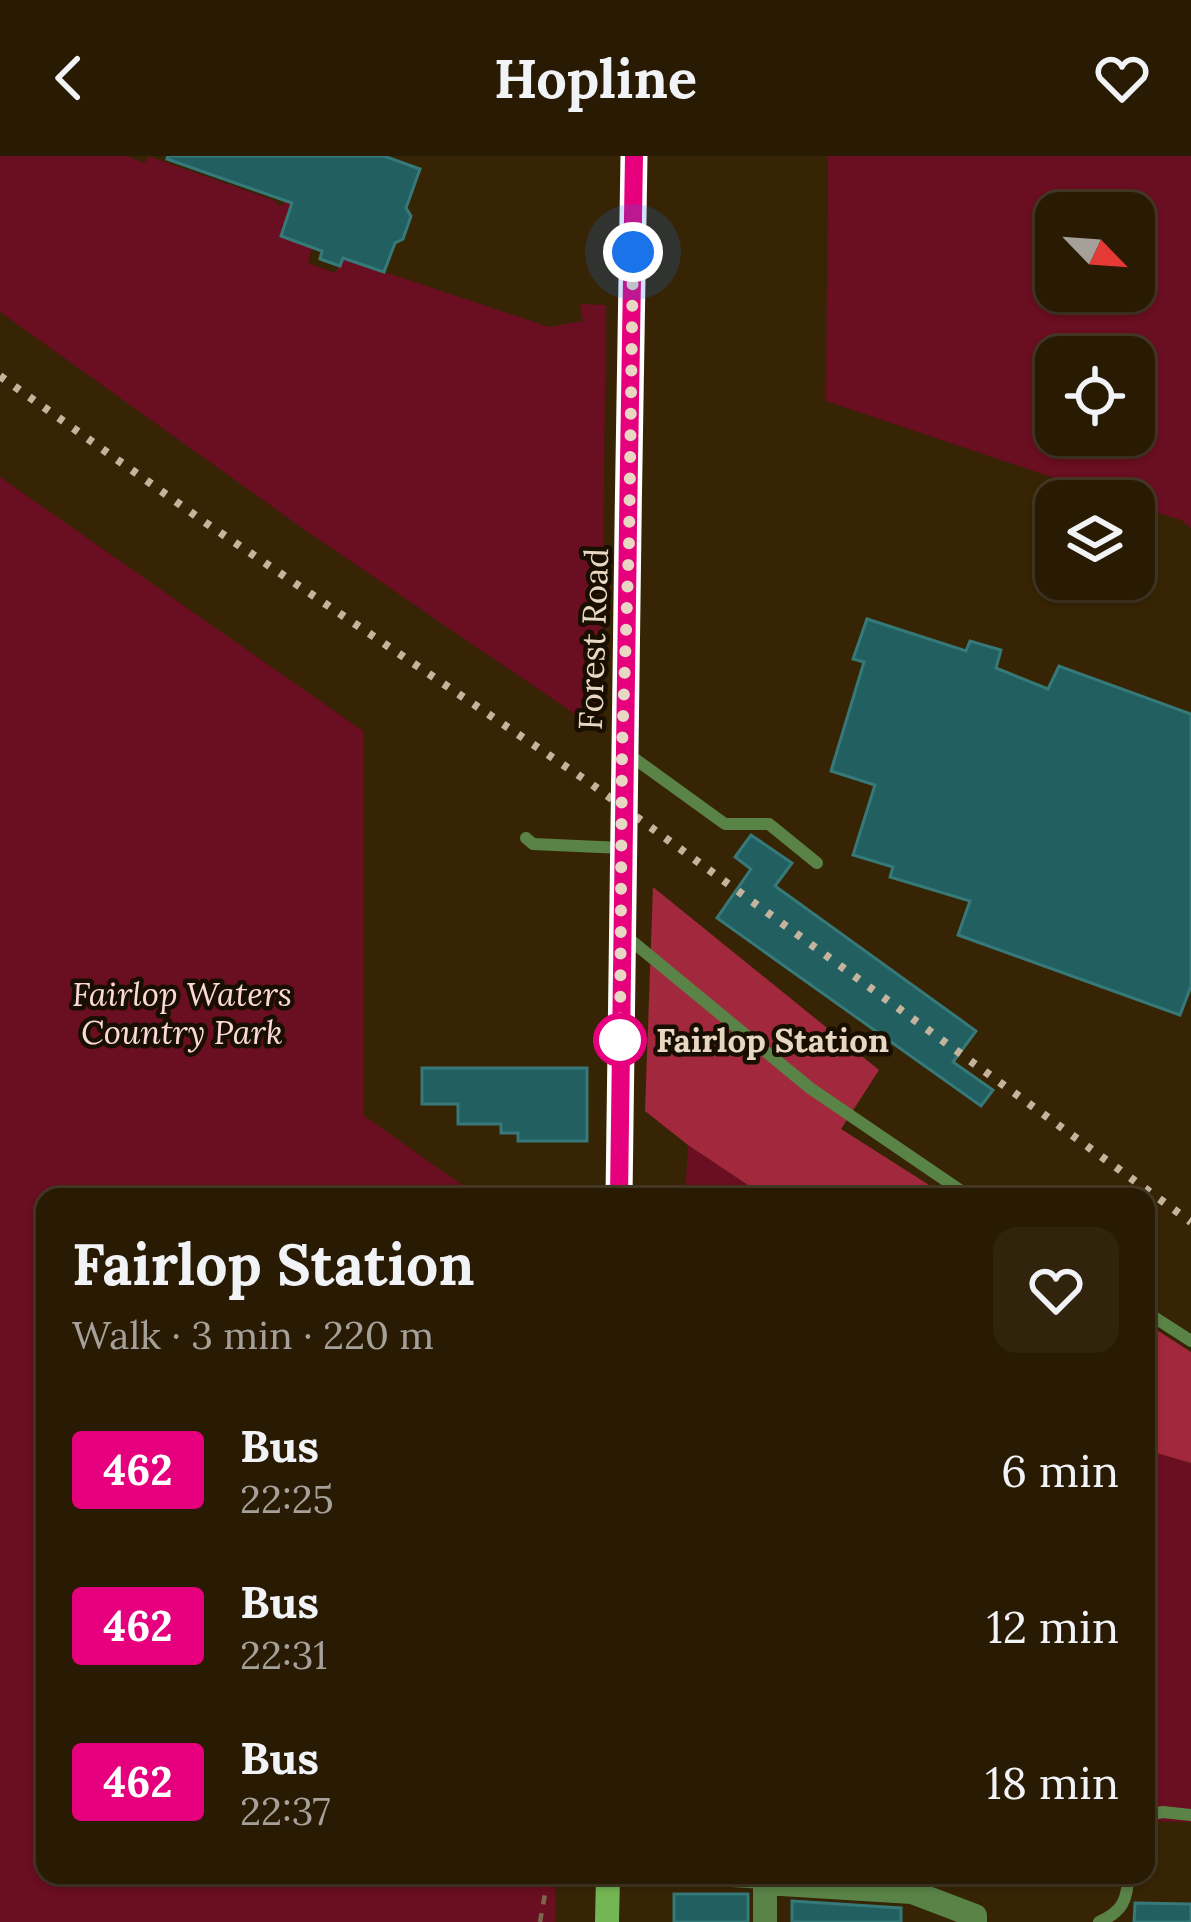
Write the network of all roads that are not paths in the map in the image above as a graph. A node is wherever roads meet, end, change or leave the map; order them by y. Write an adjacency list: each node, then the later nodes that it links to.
1 (634, 156): 2 (street, Forest Road)
2 (622, 751): 4 (street, Forest Road); 5 (lane)
3 (526, 838): 4 (lane)
4 (622, 848): 6 (street, Forest Road)
5 (817, 862)
6 (620, 932): 7 (street, Forest Road); 8 (lane)
7 (619, 1188)
8 (957, 1188)
9 (1155, 1318): 10 (lane)
10 (1191, 1341)
11 (1155, 1814): 12 (lane)
12 (1191, 1815)
13 (608, 1884): 17 (street)
14 (769, 1884): 18 (street)
15 (824, 1884): 19 (street)
16 (1127, 1884): 20 (lane)
17 (607, 1922)
18 (765, 1922)
19 (975, 1922)
20 (1100, 1922)

